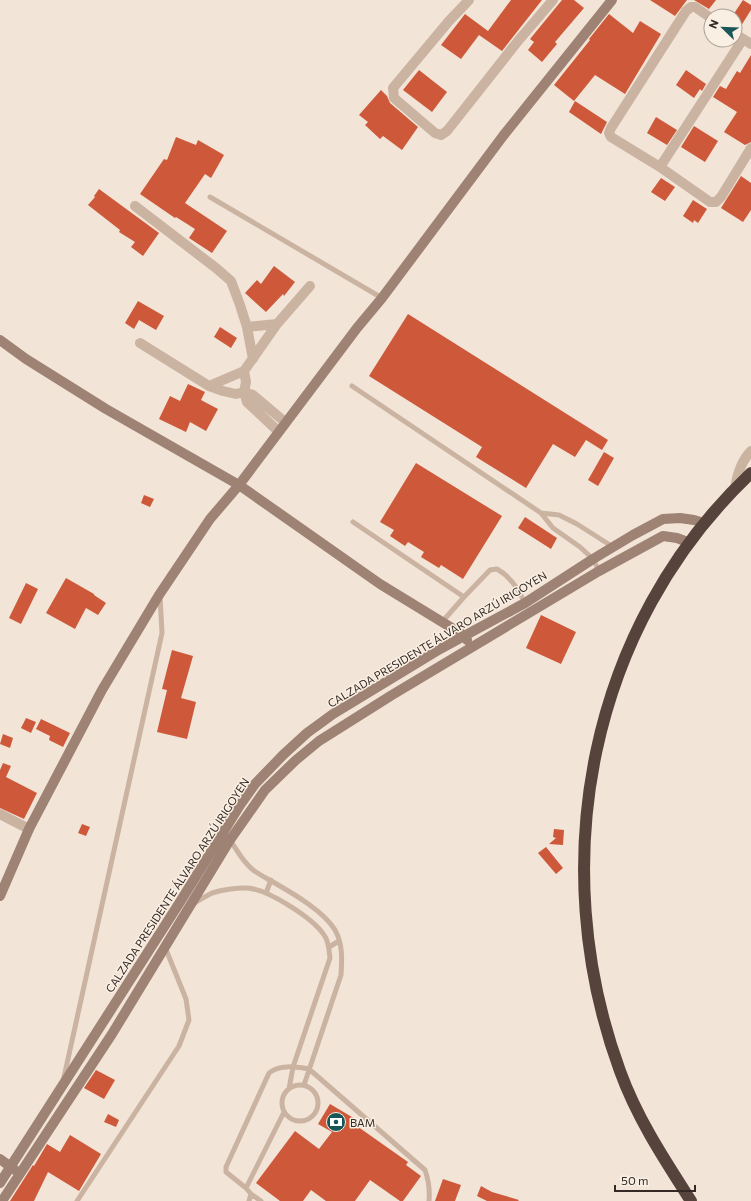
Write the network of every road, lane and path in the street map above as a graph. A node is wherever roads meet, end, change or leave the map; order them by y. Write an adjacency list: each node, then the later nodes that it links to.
1 (469, 0): 2 (street)
2 (553, 0)
3 (612, 0): 11 (main road)
4 (703, 13): 7 (street)
5 (737, 48): 7 (street)
6 (751, 148): 7 (street)
7 (660, 167)
8 (210, 197): 11 (lane)
9 (135, 206): 13 (street)
10 (310, 286): 12 (street)
11 (382, 298): 21 (main road)
12 (277, 324): 13 (street); 16 (street)
13 (247, 327): 16 (street)
14 (0, 340): 25 (main road)
15 (140, 343): 18 (street)
16 (253, 359): 17 (street)
17 (244, 371): 18 (street); 20 (street)
18 (209, 386): 20 (street)
19 (352, 386): 27 (lane)
20 (244, 392): 21 (street); 22 (street)
21 (285, 422): 22 (main road)
22 (278, 431): 25 (main road)
23 (751, 451): 26 (street)
24 (751, 473): 26 (highway)
25 (239, 484): 34 (main road); 38 (main road)
26 (735, 489): 29 (highway)
27 (541, 513): 31 (lane); 32 (lane)
28 (353, 522): 35 (lane)
29 (704, 523): 30 (highway); 31 (main road, CALZADA PRESIDENTE ÁLVARO ARZÚ IRIGOYEN)
30 (690, 543): 33 (main road, CALZADA PRESIDENTE ÁLVARO ARZÚ IRIGOYEN); 68 (highway)
31 (613, 547): 32 (main road, CALZADA PRESIDENTE ÁLVARO ARZÚ IRIGOYEN)
32 (593, 559): 33 (lane); 36 (main road, CALZADA PRESIDENTE ÁLVARO ARZÚ IRIGOYEN)
33 (600, 571): 37 (main road, CALZADA PRESIDENTE ÁLVARO ARZÚ IRIGOYEN)
34 (160, 595): 42 (main road); 53 (lane)
35 (464, 597): 36 (lane); 38 (lane)
36 (525, 603): 37 (lane); 39 (main road, CALZADA PRESIDENTE ÁLVARO ARZÚ IRIGOYEN)
37 (530, 614): 40 (main road, CALZADA PRESIDENTE ÁLVARO ARZÚ IRIGOYEN)
38 (442, 623): 39 (main road)
39 (464, 636): 40 (main road); 43 (main road, CALZADA PRESIDENTE ÁLVARO ARZÚ IRIGOYEN)
40 (471, 647): 43 (main road, CALZADA PRESIDENTE ÁLVARO ARZÚ IRIGOYEN)
41 (0, 814): 42 (street)
42 (30, 829): 46 (main road)
43 (227, 837): 44 (lane); 47 (main road, CALZADA PRESIDENTE ÁLVARO ARZÚ IRIGOYEN); 53 (main road, CALZADA PRESIDENTE ÁLVARO ARZÚ IRIGOYEN)
44 (271, 880): 45 (lane); 48 (lane)
45 (266, 893): 47 (lane); 50 (lane)
46 (0, 896)
47 (192, 904): 49 (main road, CALZADA PRESIDENTE ÁLVARO ARZÚ IRIGOYEN)
48 (339, 941): 50 (lane); 52 (lane)
49 (165, 947): 59 (main road, CALZADA PRESIDENTE ÁLVARO ARZÚ IRIGOYEN); 64 (lane)
50 (329, 947): 51 (lane)
51 (293, 1067): 52 (lane); 55 (lane); 61 (lane)
52 (309, 1069): 54 (lane); 67 (lane)
53 (63, 1085): 58 (main road, CALZADA PRESIDENTE ÁLVARO ARZÚ IRIGOYEN)
54 (304, 1085): 55 (lane); 56 (lane)
55 (289, 1089): 56 (lane)
56 (284, 1112): 61 (lane)
57 (0, 1159): 58 (main road)
58 (10, 1166): 59 (main road); 60 (main road, CALZADA PRESIDENTE ÁLVARO ARZÚ IRIGOYEN)
59 (20, 1173): 63 (main road, CALZADA PRESIDENTE ÁLVARO ARZÚ IRIGOYEN)
60 (0, 1183)
61 (246, 1188): 62 (lane)
62 (252, 1194): 65 (lane); 66 (lane)
63 (2, 1201)
64 (77, 1201)
65 (249, 1201)
66 (262, 1201)
67 (429, 1201)
68 (691, 1201)

